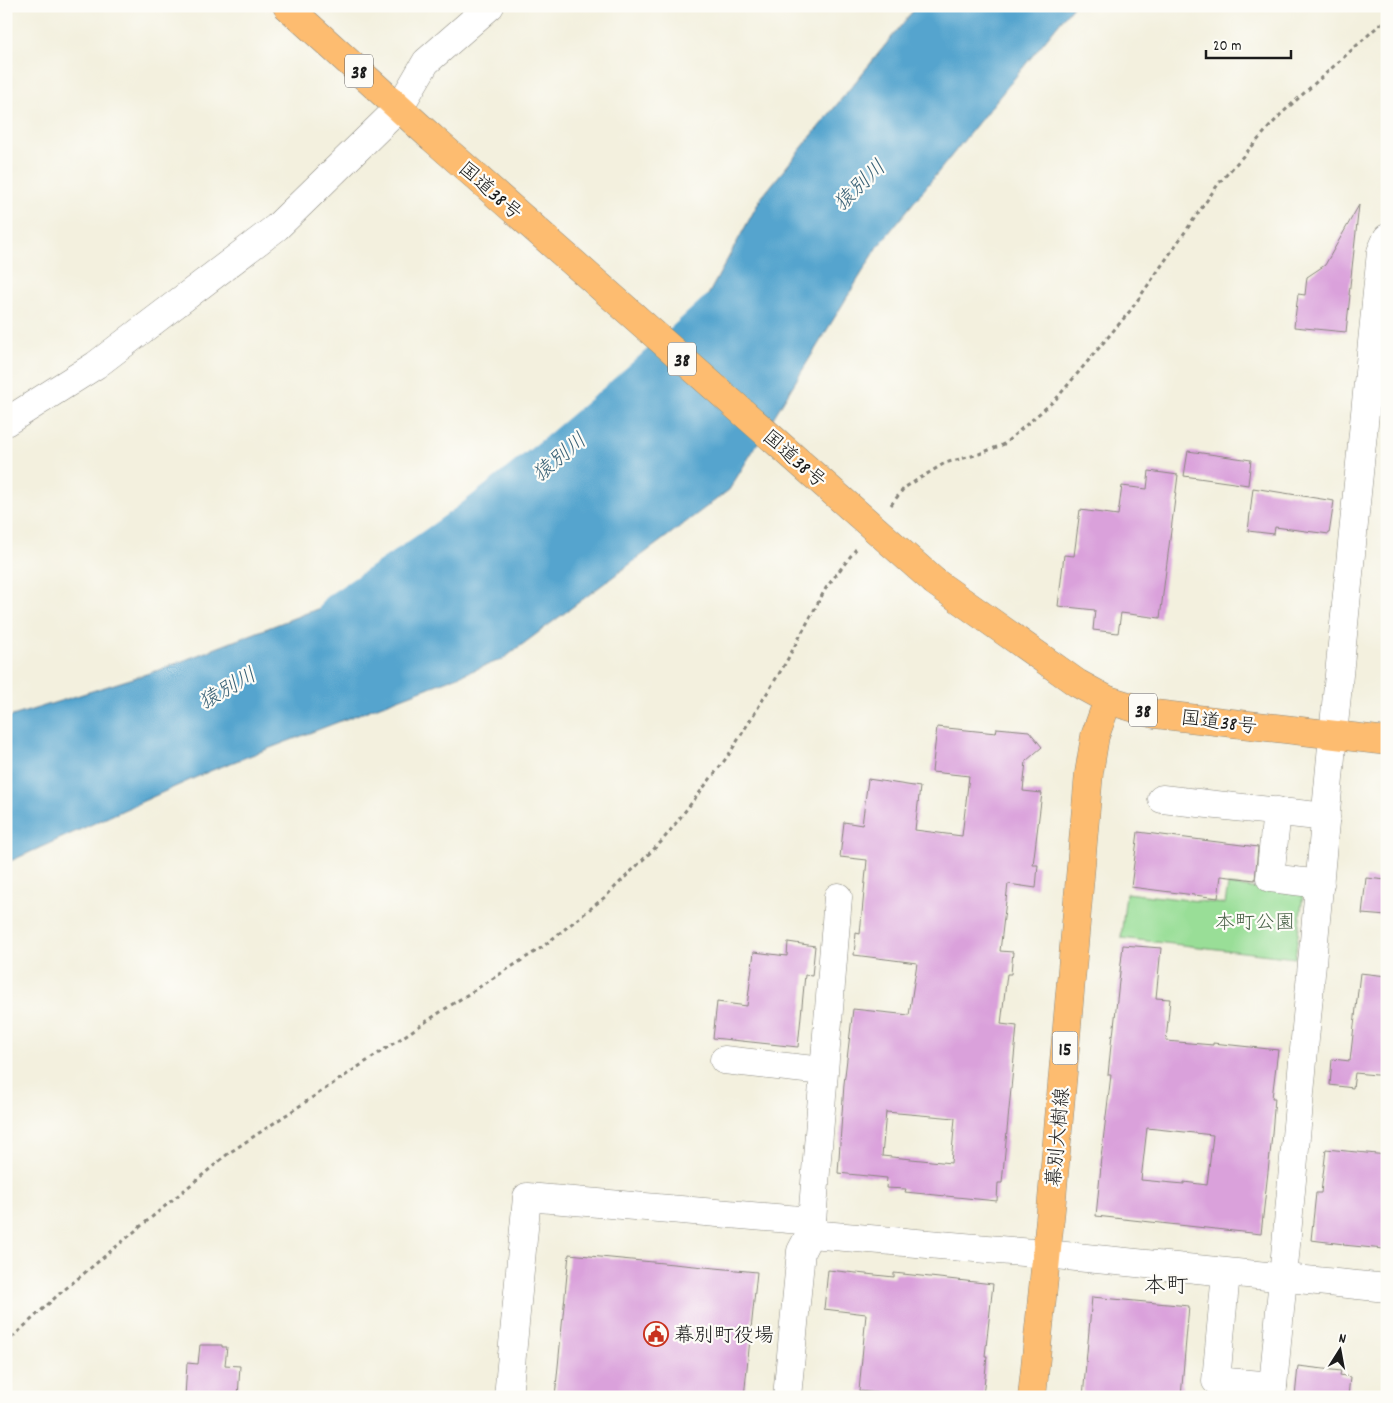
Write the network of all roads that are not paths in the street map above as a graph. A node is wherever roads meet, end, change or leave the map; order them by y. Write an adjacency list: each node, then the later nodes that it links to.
1 (288, 6): 3 (main road, 国道38号 / 38)
2 (490, 6): 3 (street)
3 (399, 108): 5 (street); 6 (main road, 国道38号 / 38, bridge)
4 (1387, 238): 7 (street)
5 (6, 422)
6 (1108, 700): 7 (main road, 国道38号 / 38); 17 (main road, 幕別大樹線 / 15)
7 (1334, 735): 8 (main road, 国道38号 / 38); 11 (street)
8 (1387, 741)
9 (1162, 799): 10 (street)
10 (1277, 811): 11 (street); 12 (street)
11 (1326, 816): 12 (street)
12 (1320, 884): 19 (street)
13 (838, 897): 15 (street)
14 (724, 1060): 15 (street)
15 (824, 1071): 16 (street)
16 (811, 1227): 17 (street); 22 (street); 23 (street)
17 (1046, 1254): 18 (street); 24 (main road, 幕別大樹線 / 15)
18 (1226, 1272): 19 (street); 21 (street)
19 (1283, 1278): 20 (street); 21 (street)
20 (1387, 1288)
21 (1272, 1392)
22 (508, 1397)
23 (787, 1397)
24 (1032, 1397)

